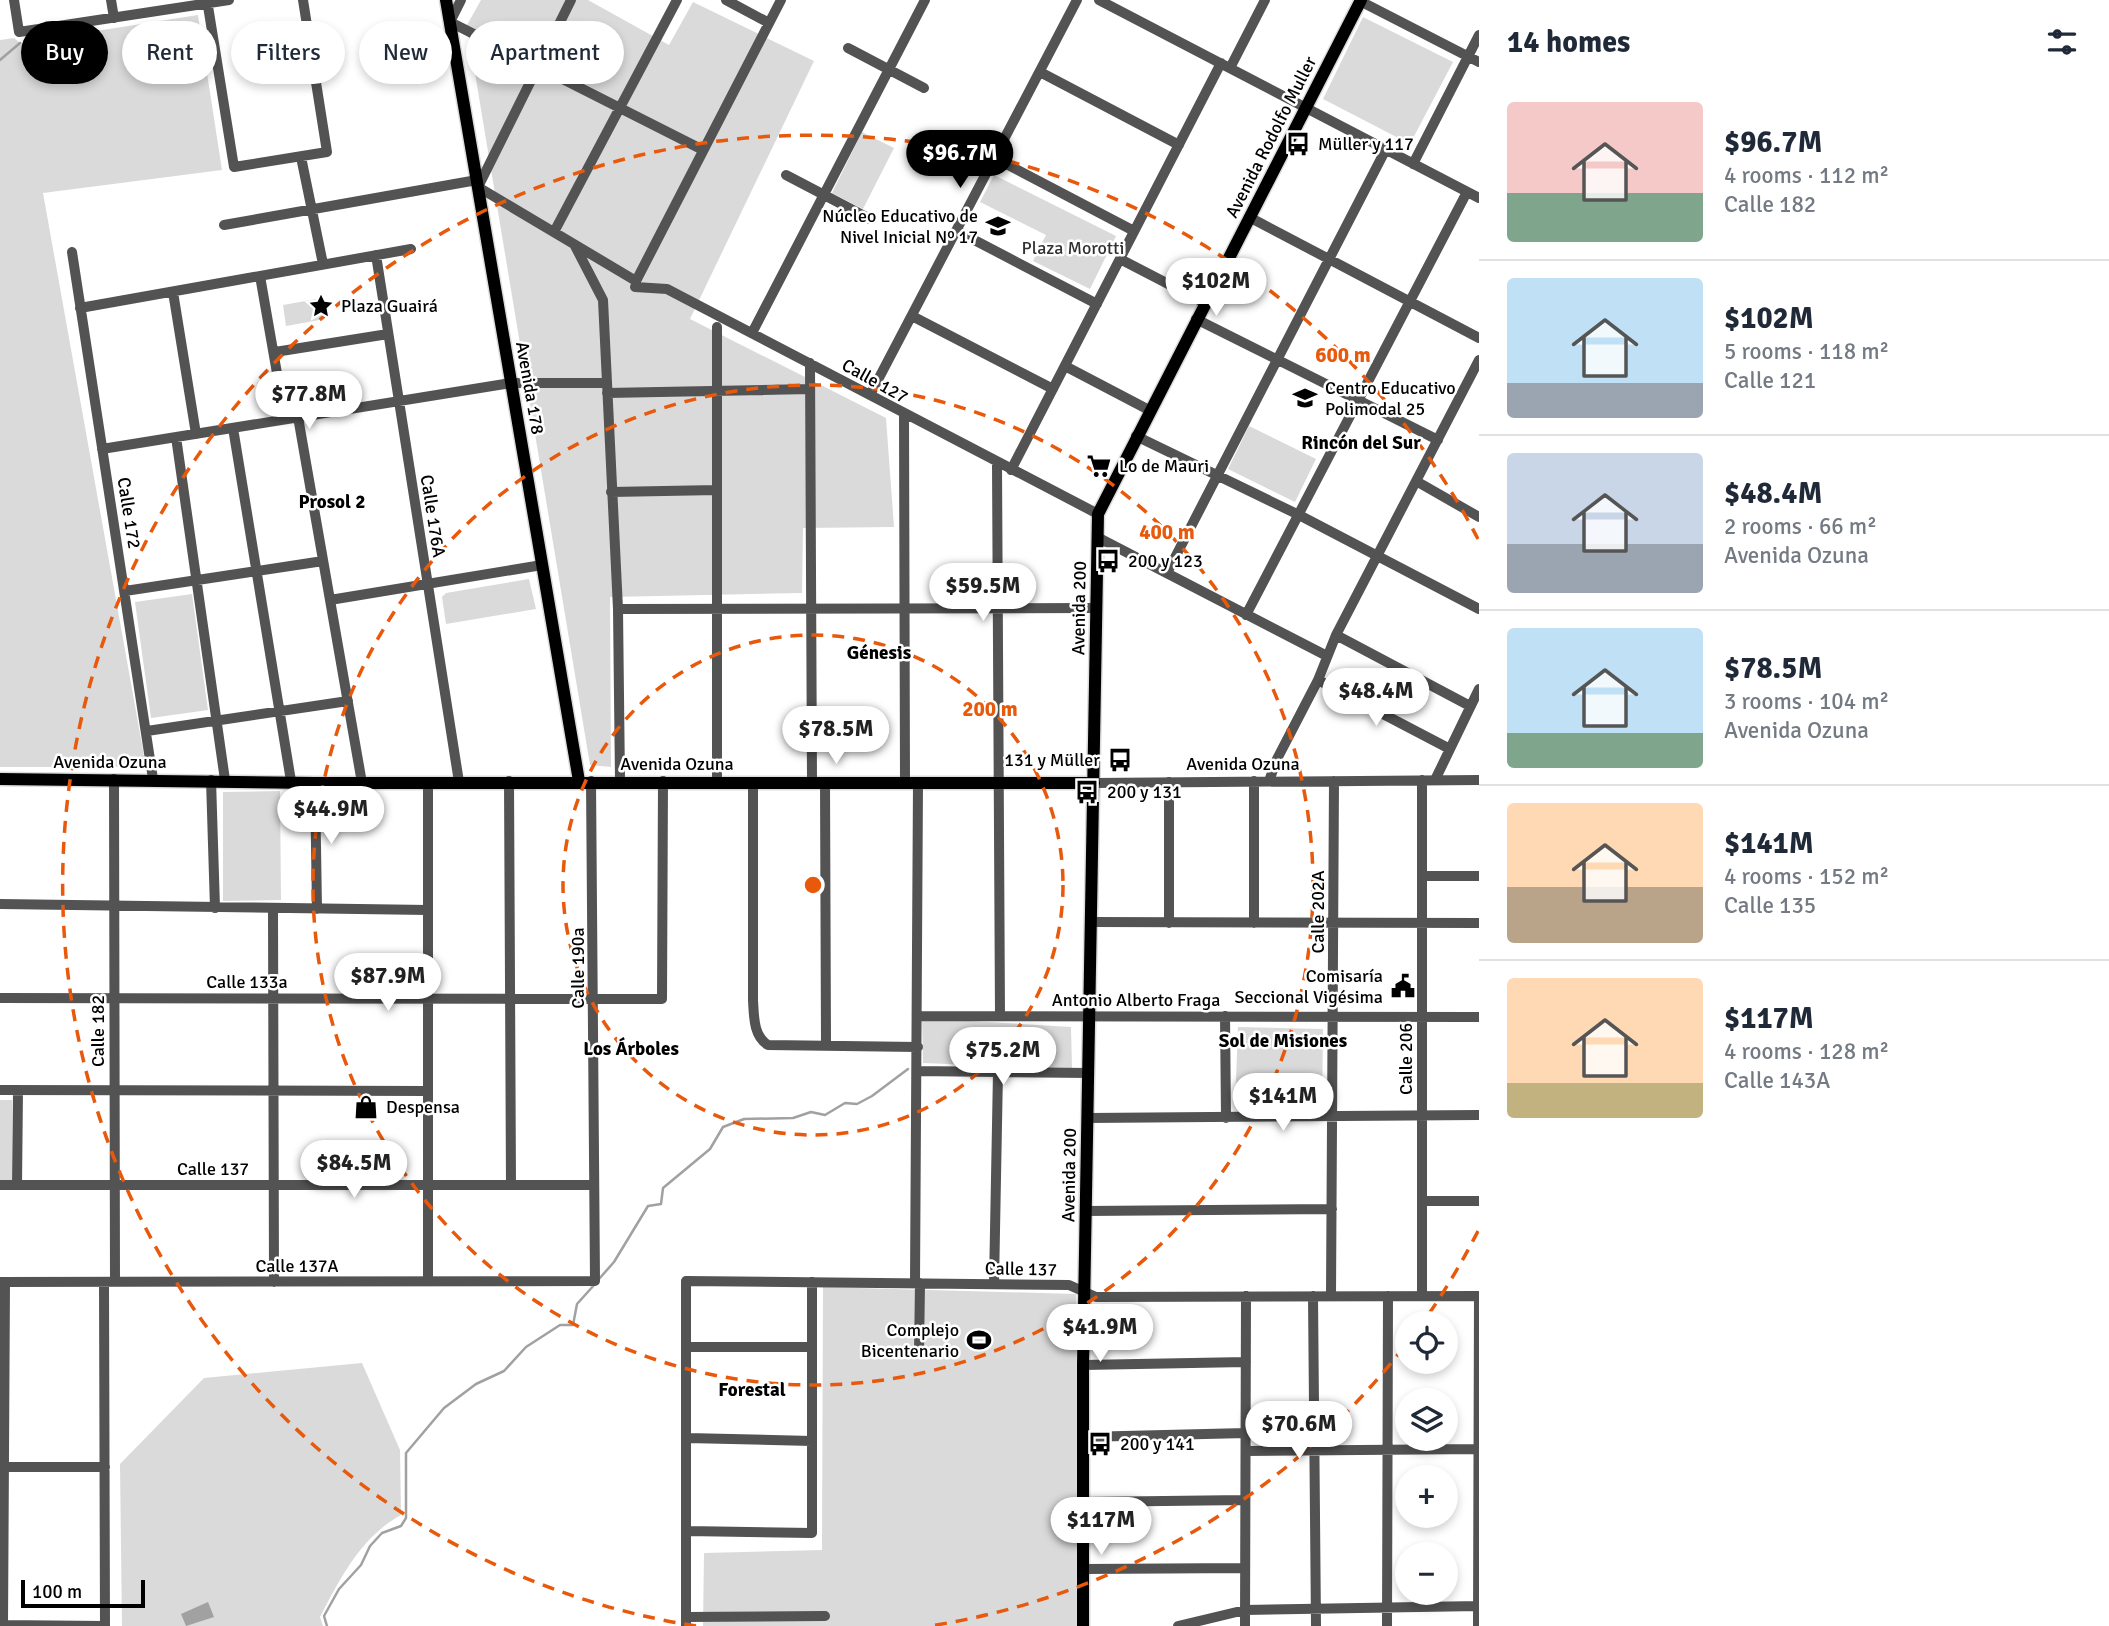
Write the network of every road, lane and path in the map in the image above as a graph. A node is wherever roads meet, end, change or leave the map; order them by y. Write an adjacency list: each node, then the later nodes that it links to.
1 (14, 0): 17 (street)
2 (111, 0): 17 (street)
3 (229, 0): 16 (street)
4 (303, 0): 38 (street)
5 (446, 0): 18 (main road, Avenida 178)
6 (461, 0): 19 (street)
7 (571, 0): 20 (street)
8 (677, 0): 34 (street)
9 (726, 0): 21 (street)
10 (781, 0): 21 (street)
11 (925, 0): 28 (street)
12 (1077, 0): 29 (street)
13 (1100, 0): 27 (street)
14 (1265, 0): 27 (street)
15 (1360, 1): 25 (street); 33 (main road, Avenida Rodolfo Muller)
16 (207, 2): 17 (street); 38 (street)
17 (114, 18)
18 (450, 21)
19 (450, 21)
20 (560, 21)
21 (769, 23): 37 (street)
22 (452, 34): 42 (main road, Avenida 178)
23 (1479, 35): 25 (street)
24 (848, 48): 28 (street)
25 (1468, 57): 26 (street); 40 (street)
26 (1479, 62)
27 (1225, 66): 33 (street); 35 (street)
28 (889, 70): 32 (street); 44 (street)
29 (1040, 72): 35 (street); 39 (street)
30 (529, 84): 42 (street)
31 (573, 84): 34 (street)
32 (924, 88)
33 (1305, 107): 36 (street); 47 (main road, Avenida Rodolfo Muller)
34 (620, 108): 37 (street); 52 (street)
35 (1179, 145): 51 (street)
36 (1386, 149): 40 (street); 58 (street)
37 (703, 150): 53 (street)
38 (301, 157): 46 (street)
39 (995, 158): 50 (street); 51 (street)
40 (1413, 164): 43 (street)
41 (786, 175): 44 (street)
42 (477, 184): 46 (street); 52 (street); 78 (main road, Avenida 178)
43 (1467, 191): 45 (street); 63 (street)
44 (824, 195): 48 (street); 70 (street)
45 (1479, 198)
46 (312, 208): 49 (street); 59 (street)
47 (1249, 217): 58 (street); 65 (main road, Avenida Rodolfo Muller)
48 (870, 219)
49 (223, 225)
50 (957, 230): 64 (street); 67 (street)
51 (1135, 231): 57 (street)
52 (554, 232): 53 (street)
53 (573, 244): 79 (street)
54 (411, 249): 56 (street)
55 (72, 252): 66 (street, Calle 172)
56 (376, 255): 59 (street); 71 (street, Calle 176A)
57 (1120, 259): 64 (street); 65 (street)
58 (1328, 260): 63 (street); 74 (street)
59 (323, 264): 60 (street)
60 (260, 275): 62 (street); 73 (street)
61 (635, 287): 70 (street, Calle 127)
62 (173, 292): 66 (street); 91 (street)
63 (1409, 300): 72 (street); 84 (street)
64 (1097, 303): 77 (street)
65 (1205, 303): 68 (main road, Avenida Rodolfo Muller)
66 (80, 308): 95 (street, Calle 172)
67 (912, 316): 81 (street); 83 (street)
68 (1196, 319): 74 (street); 86 (main road, Avenida Rodolfo Muller)
69 (717, 327): 82 (street)
70 (752, 333): 76 (street, Calle 127)
71 (388, 334): 73 (street); 85 (street, Calle 176A)
72 (1479, 338)
73 (275, 352): 89 (street)
74 (1277, 359): 84 (street); 98 (street)
75 (1479, 360): 94 (street)
76 (810, 363): 80 (street); 83 (street, Calle 127)
77 (1065, 366): 81 (street); 86 (street)
78 (511, 383): 79 (street); 85 (street); 108 (main road, Avenida 178)
79 (607, 388): 82 (street); 101 (street)
80 (810, 389): 82 (street); 116 (street)
81 (1053, 389): 97 (street)
82 (717, 391): 100 (street)
83 (870, 395): 87 (street, Calle 127)
84 (1358, 398): 94 (street); 103 (street)
85 (399, 401): 88 (street); 112 (street, Calle 176A)
86 (1149, 411): 92 (main road, Avenida Rodolfo Muller)
87 (904, 414): 96 (street, Calle 127); 117 (street)
88 (298, 417): 89 (street); 107 (street)
89 (285, 419): 90 (street)
90 (233, 428): 91 (street); 109 (street)
91 (195, 434): 93 (street)
92 (1136, 436): 98 (street); 102 (main road, Avenida Rodolfo Muller)
93 (176, 437): 95 (street); 111 (street)
94 (1438, 440): 99 (street)
95 (102, 449): 113 (street, Calle 172)
96 (998, 463): 97 (street, Calle 127); 118 (street)
97 (1011, 470): 102 (street, Calle 127)
98 (1217, 476): 103 (street); 110 (street)
99 (1416, 481): 104 (street); 106 (street)
100 (717, 490): 101 (street); 115 (street)
101 (611, 492): 120 (street)
102 (1098, 514): 105 (main road, Avenida 200)
103 (1299, 515): 106 (street); 122 (street)
104 (1479, 517)
105 (1097, 537): 110 (street); 119 (main road, Avenida 200)
106 (1377, 556): 121 (street); 123 (street)
107 (323, 561): 109 (street); 114 (street)
108 (542, 565): 112 (street); 143 (main road, Avenida 178)
109 (256, 571): 111 (street); 129 (street)
110 (1167, 573): 122 (street)
111 (197, 580): 113 (street); 130 (street)
112 (428, 584): 114 (street); 150 (street, Calle 176A)
113 (125, 591): 131 (street, Calle 172)
114 (330, 600): 127 (street)
115 (717, 608): 116 (street); 120 (street); 151 (street)
116 (812, 608): 117 (street); 153 (street)
117 (905, 608): 118 (street); 157 (street)
118 (998, 608): 119 (street); 158 (street)
119 (1096, 608): 159 (main road, Avenida 200)
120 (618, 609): 144 (street)
121 (1479, 609)
122 (1246, 615): 124 (street)
123 (1336, 635): 124 (street); 128 (street)
124 (1327, 656): 125 (street)
125 (1318, 680): 132 (street); 147 (street)
126 (1479, 689): 128 (street)
127 (348, 701): 129 (street); 156 (street)
128 (1470, 706): 132 (street)
129 (279, 711): 130 (street); 141 (street)
130 (216, 720): 131 (street); 137 (street)
131 (147, 731): 135 (street, Calle 172)
132 (1448, 748): 139 (street)
133 (0, 779): 134 (main road, Avenida Ozuna)
134 (114, 779): 135 (main road, Avenida Ozuna); 163 (street, Calle 182)
135 (153, 779): 136 (main road, Avenida Ozuna)
136 (211, 779): 137 (main road, Avenida Ozuna); 164 (street)
137 (225, 780): 141 (main road, Avenida Ozuna)
138 (1422, 780): 139 (street, Avenida Ozuna); 148 (street, Avenida Ozuna); 160 (street, Calle 206)
139 (1435, 780): 140 (street, Avenida Ozuna)
140 (1479, 780)
141 (291, 781): 155 (main road, Avenida Ozuna)
142 (509, 781): 143 (main road, Avenida Ozuna); 150 (main road, Avenida Ozuna); 176 (street)
143 (585, 781): 144 (main road, Avenida Ozuna); 177 (street, Calle 190a)
144 (620, 781): 145 (main road, Avenida Ozuna)
145 (663, 781): 151 (main road, Avenida Ozuna); 177 (street, Calle 133a)
146 (1254, 781): 147 (street, Avenida Ozuna); 154 (street, Avenida Ozuna); 171 (street)
147 (1269, 781): 148 (street, Avenida Ozuna)
148 (1334, 781): 172 (street, Calle 202A)
149 (428, 782): 150 (main road, Avenida Ozuna); 156 (main road, Avenida Ozuna); 167 (street)
150 (459, 782)
151 (717, 782): 152 (main road, Avenida Ozuna)
152 (753, 782): 153 (main road, Avenida Ozuna); 187 (street)
153 (819, 782): 157 (main road, Avenida Ozuna); 187 (street)
154 (1168, 782): 159 (street, Avenida Ozuna); 170 (street)
155 (314, 783): 156 (main road, Avenida Ozuna); 166 (street)
156 (362, 783)
157 (912, 783): 158 (main road, Avenida Ozuna); 180 (street)
158 (999, 783): 159 (main road, Avenida Ozuna); 181 (street)
159 (1094, 783): 168 (main road, Avenida 200)
160 (1422, 876): 161 (street); 173 (street, Calle 206)
161 (1479, 876)
162 (0, 904): 163 (street)
163 (113, 907): 164 (street); 179 (street, Calle 182)
164 (215, 908): 165 (street)
165 (272, 909): 166 (street); 174 (street)
166 (317, 909): 167 (street)
167 (428, 910): 175 (street)
168 (1091, 922): 170 (street); 182 (main road, Avenida 200)
169 (1479, 922): 173 (street)
170 (1169, 923): 171 (street)
171 (1254, 923): 172 (street)
172 (1333, 923): 173 (street); 184 (street, Calle 202A)
173 (1422, 923): 185 (street, Calle 206)
174 (273, 997): 175 (street, Calle 133a); 179 (street, Calle 133a); 195 (street)
175 (427, 997): 176 (street, Calle 133a); 196 (street)
176 (510, 997): 177 (street, Calle 133a); 207 (street)
177 (594, 997): 208 (street, Calle 190a)
178 (0, 998): 179 (street, Calle 133a)
179 (113, 998): 194 (street, Calle 182)
180 (918, 1016): 181 (street, Antonio Alberto Fraga); 188 (street)
181 (1000, 1016): 182 (street, Antonio Alberto Fraga)
182 (1090, 1016): 183 (street, Antonio Alberto Fraga); 191 (main road, Avenida 200)
183 (1225, 1016): 184 (street, Antonio Alberto Fraga); 201 (street)
184 (1333, 1017): 185 (street, Antonio Alberto Fraga); 199 (street, Calle 202A)
185 (1421, 1017): 186 (street, Antonio Alberto Fraga); 197 (street, Calle 206)
186 (1479, 1017)
187 (826, 1045): 188 (street)
188 (918, 1047): 189 (street)
189 (918, 1071): 190 (street); 220 (street)
190 (998, 1072): 191 (street); 221 (street)
191 (1088, 1073): 200 (main road, Avenida 200)
192 (0, 1090): 193 (street)
193 (18, 1090): 194 (street); 203 (street)
194 (114, 1090): 195 (street); 204 (street, Calle 182)
195 (273, 1090): 196 (street); 205 (street)
196 (428, 1091): 206 (street)
197 (1422, 1115): 198 (street); 199 (street); 209 (street, Calle 206)
198 (1479, 1115)
199 (1331, 1116): 201 (street); 211 (street, Calle 202A)
200 (1088, 1118): 201 (street); 212 (main road, Avenida 200)
201 (1226, 1118)
202 (0, 1185): 203 (street, Calle 137)
203 (17, 1185): 204 (street, Calle 137)
204 (114, 1185): 205 (street, Calle 137); 217 (street, Calle 182)
205 (273, 1185): 206 (street, Calle 137); 218 (street)
206 (428, 1185): 207 (street, Calle 137); 213 (street)
207 (511, 1185): 208 (street, Calle 137)
208 (594, 1185): 214 (street, Calle 190a)
209 (1423, 1201): 210 (street); 227 (street, Calle 206)
210 (1479, 1201)
211 (1332, 1209): 212 (street); 225 (street, Calle 202A)
212 (1086, 1211): 222 (main road, Avenida 200)
213 (428, 1281): 214 (street, Calle 137A); 218 (street, Calle 137A)
214 (594, 1281)
215 (2, 1282): 216 (street, Calle 137A); 234 (street)
216 (104, 1282): 217 (street, Calle 137A); 244 (street)
217 (115, 1282): 218 (street, Calle 137A)
218 (274, 1282)
219 (812, 1282): 220 (street, Calle 137); 229 (street, Calle 137); 230 (street)
220 (917, 1283): 221 (street, Calle 137); 231 (street)
221 (993, 1284): 222 (street, Calle 137)
222 (1084, 1292): 223 (street, Calle 137); 233 (main road, Avenida 200)
223 (1246, 1296): 224 (street, Calle 137); 232 (street)
224 (1313, 1296): 225 (street, Calle 137); 239 (street)
225 (1331, 1296): 226 (street, Calle 137)
226 (1388, 1296): 227 (street, Calle 137); 241 (street)
227 (1422, 1296): 228 (street, Calle 137)
228 (1479, 1296): 240 (street)
229 (687, 1347): 230 (street); 237 (street)
230 (812, 1347): 238 (street)
231 (919, 1354)
232 (1246, 1362): 233 (street); 235 (street)
233 (1083, 1365): 236 (main road, Avenida 200)
234 (3, 1371): 243 (street)
235 (1245, 1433): 236 (street); 242 (street)
236 (1083, 1437): 246 (main road, Avenida 200)
237 (687, 1438): 238 (street); 247 (street)
238 (812, 1441): 247 (street)
239 (1314, 1449): 241 (street); 242 (street); 252 (street)
240 (1479, 1449): 241 (street); 251 (street)
241 (1388, 1450): 250 (street)
242 (1246, 1451): 245 (street)
243 (2, 1467): 244 (street); 256 (street)
244 (104, 1467): 258 (street)
245 (1245, 1500): 246 (street); 248 (street)
246 (1083, 1502): 249 (main road, Avenida 200)
247 (687, 1531): 255 (street)
248 (1245, 1568): 249 (street); 253 (street)
249 (1084, 1569): 259 (main road, Avenida 200)
250 (1387, 1606): 251 (street); 252 (street); 263 (street)
251 (1479, 1606): 264 (street)
252 (1316, 1607): 253 (street); 262 (street)
253 (1245, 1610): 260 (street); 261 (street)
254 (825, 1616): 255 (street)
255 (686, 1622)
256 (2, 1625): 257 (street)
257 (25, 1626): 258 (street)
258 (106, 1626)
259 (1083, 1626)
260 (1178, 1626)
261 (1245, 1626)
262 (1316, 1626)
263 (1387, 1626)
264 (1478, 1626)

